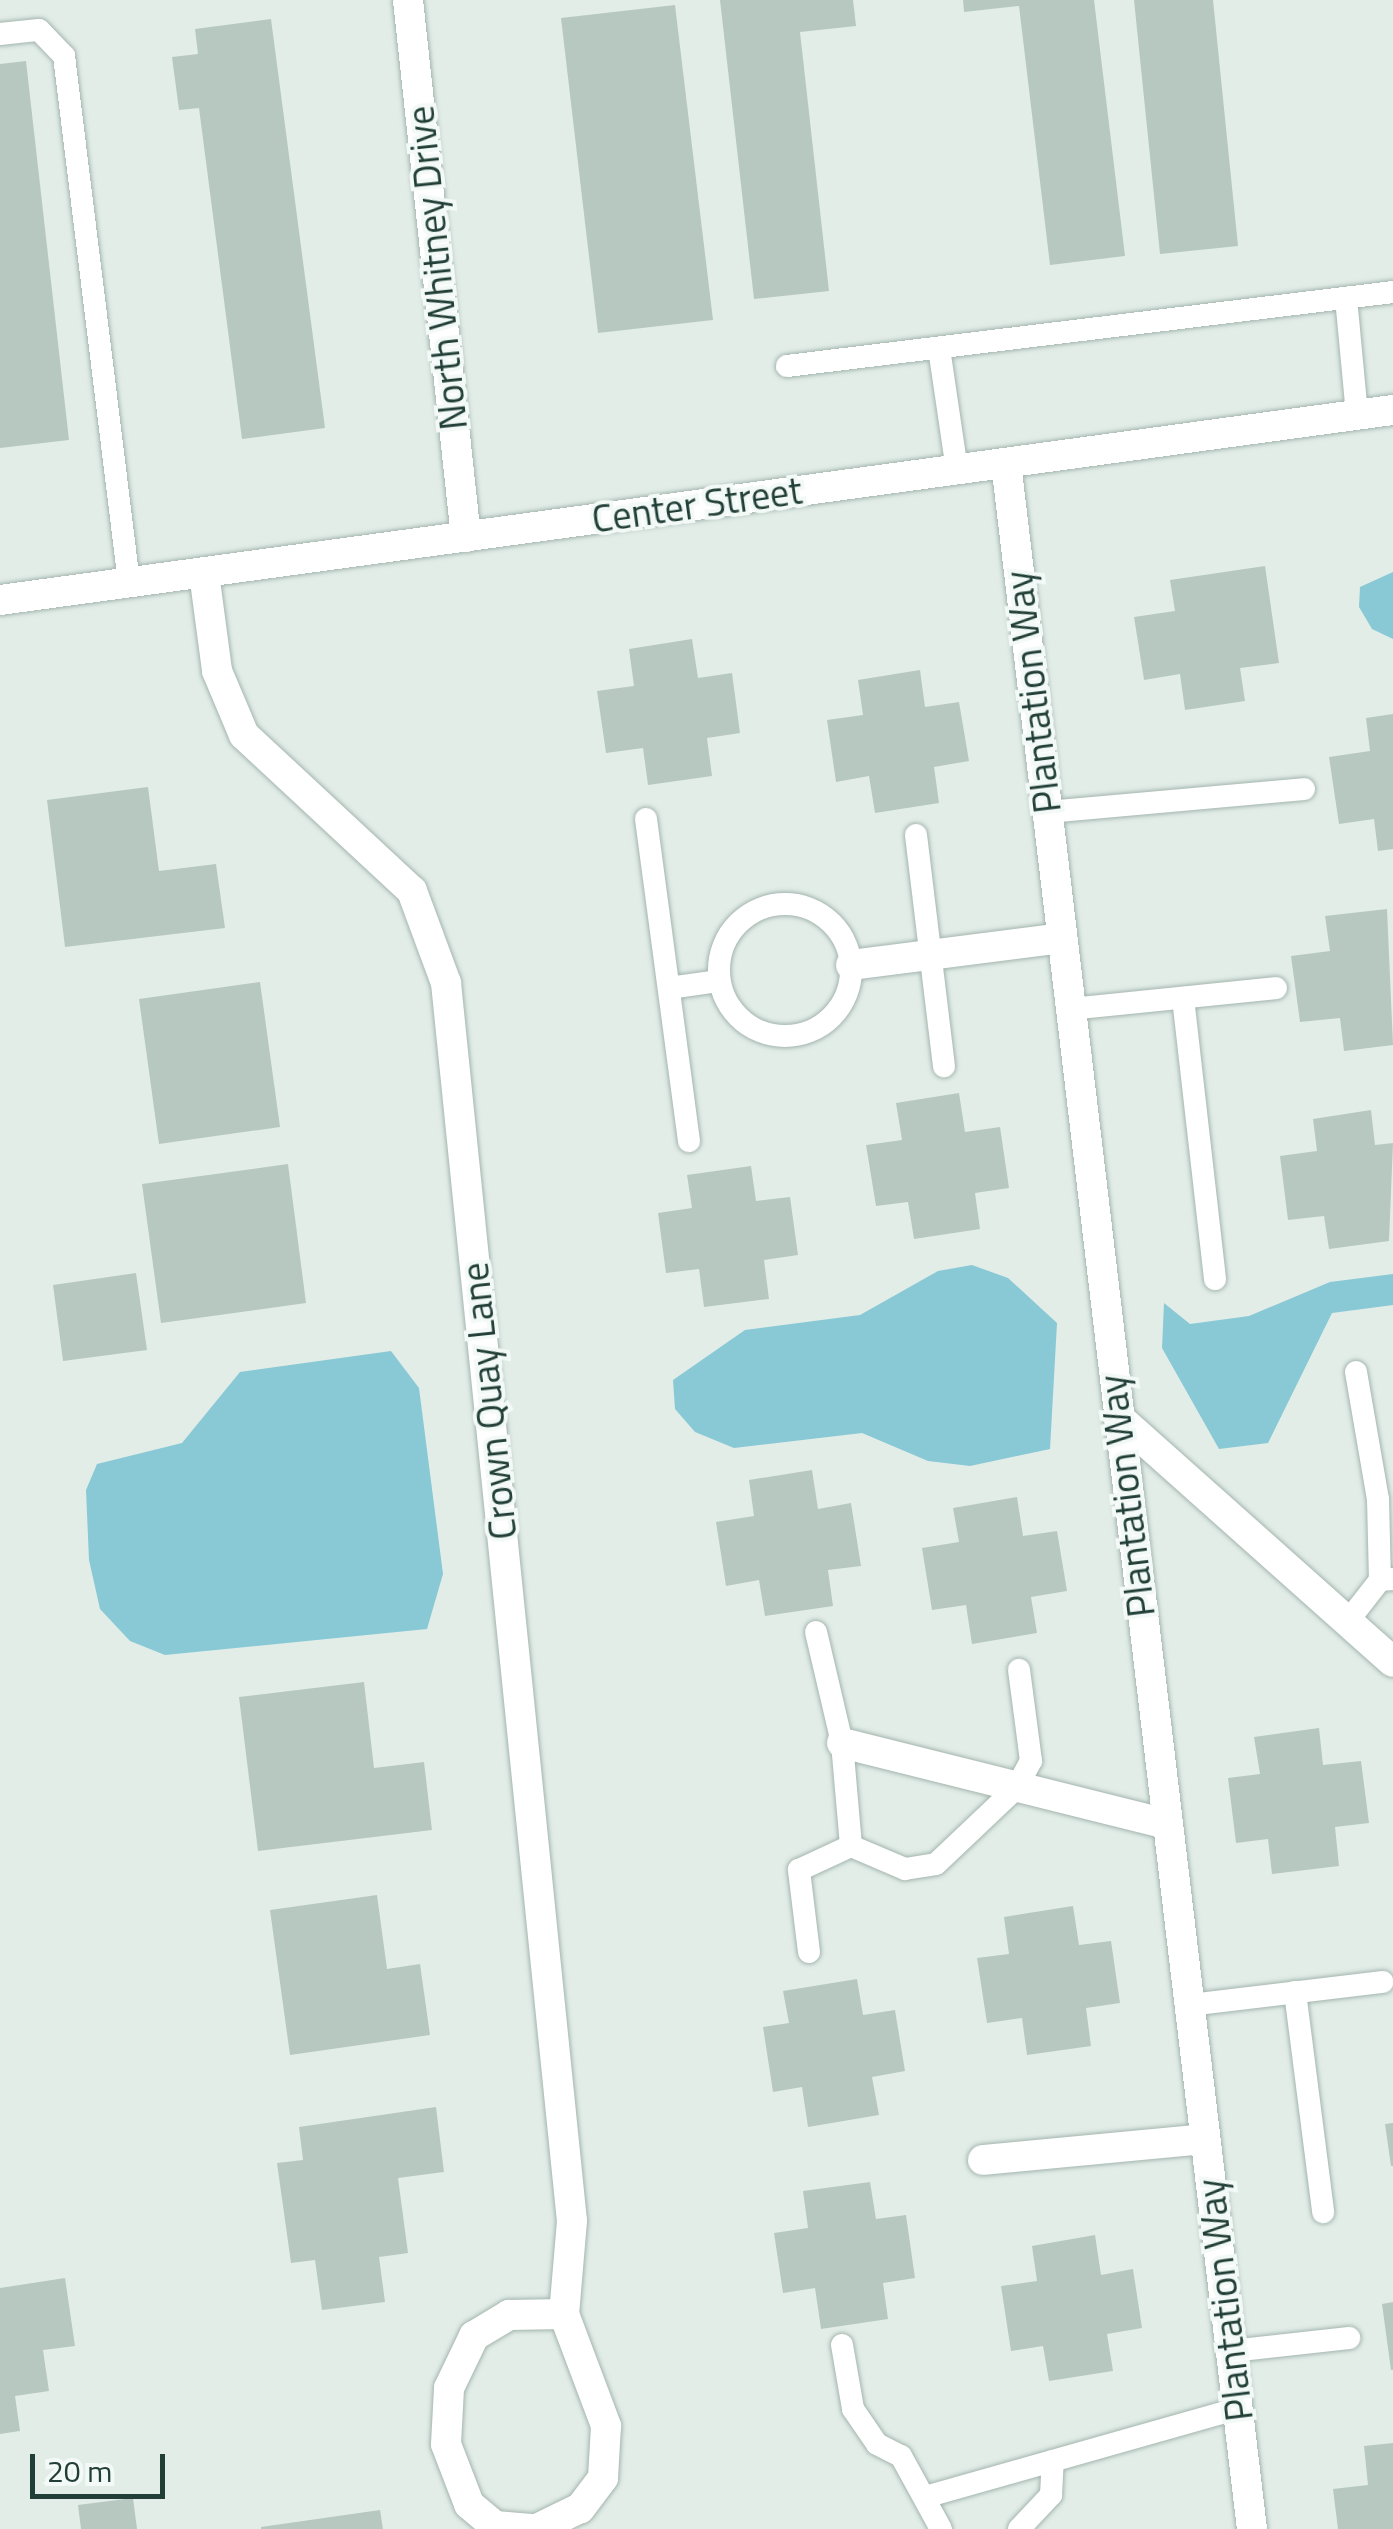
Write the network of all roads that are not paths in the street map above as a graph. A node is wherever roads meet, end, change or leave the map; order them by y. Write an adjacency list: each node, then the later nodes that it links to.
1 (408, 0): 11 (street, North Whitney Drive)
2 (0, 34): 13 (lane)
3 (1393, 292): 4 (lane)
4 (1346, 298): 5 (lane); 8 (lane)
5 (940, 355): 6 (lane); 10 (lane)
6 (788, 366)
7 (1393, 410): 8 (street, Center Street)
8 (1357, 415): 9 (street, Center Street)
9 (1006, 463): 10 (street, Center Street); 16 (street, Plantation Way)
10 (957, 470): 11 (street, Center Street)
11 (466, 537): 12 (street, Center Street)
12 (204, 573): 13 (street, Center Street); 48 (street, Crown Quay Lane)
13 (130, 582): 14 (street, Center Street)
14 (0, 600)
15 (1304, 789): 16 (lane)
16 (1047, 812): 19 (street, Plantation Way)
17 (646, 819): 23 (lane)
18 (916, 835): 20 (lane)
19 (1062, 938): 20 (street); 26 (street, Plantation Way)
20 (933, 955): 21 (street); 27 (lane)
21 (851, 965): 22 (lane); 22 (lane)
22 (718, 980): 23 (lane)
23 (669, 988): 28 (lane)
24 (1276, 988): 25 (lane)
25 (1183, 998): 26 (lane); 29 (lane)
26 (1070, 1010): 31 (street, Plantation Way)
27 (944, 1066)
28 (689, 1141)
29 (1215, 1279)
30 (1356, 1372): 32 (lane)
31 (1118, 1416): 33 (street); 39 (street, Plantation Way)
32 (1386, 1579): 33 (lane)
33 (1348, 1621): 35 (street)
34 (816, 1632): 37 (lane)
35 (1393, 1662)
36 (1019, 1670): 38 (lane)
37 (842, 1742): 38 (street); 40 (lane)
38 (1018, 1786): 39 (street); 40 (lane)
39 (1164, 1823): 44 (street, Plantation Way)
40 (851, 1846): 41 (lane)
41 (809, 1952)
42 (1383, 1982): 43 (lane)
43 (1295, 1992): 44 (lane); 47 (lane)
44 (1189, 2005): 45 (street, Plantation Way)
45 (1206, 2138): 46 (street); 51 (street, Plantation Way)
46 (984, 2160)
47 (1323, 2212)
48 (564, 2314): 56 (street, Crown Quay Lane); 56 (street, Crown Quay Lane)
49 (1349, 2338): 51 (lane)
50 (842, 2345): 54 (lane)
51 (1230, 2351): 52 (street, Plantation Way)
52 (1238, 2409): 53 (lane); 58 (street, Plantation Way)
53 (1053, 2461): 54 (lane); 57 (lane)
54 (926, 2497): 55 (lane)
55 (938, 2528)
56 (534, 2529)
57 (1019, 2529)
58 (1252, 2529)

